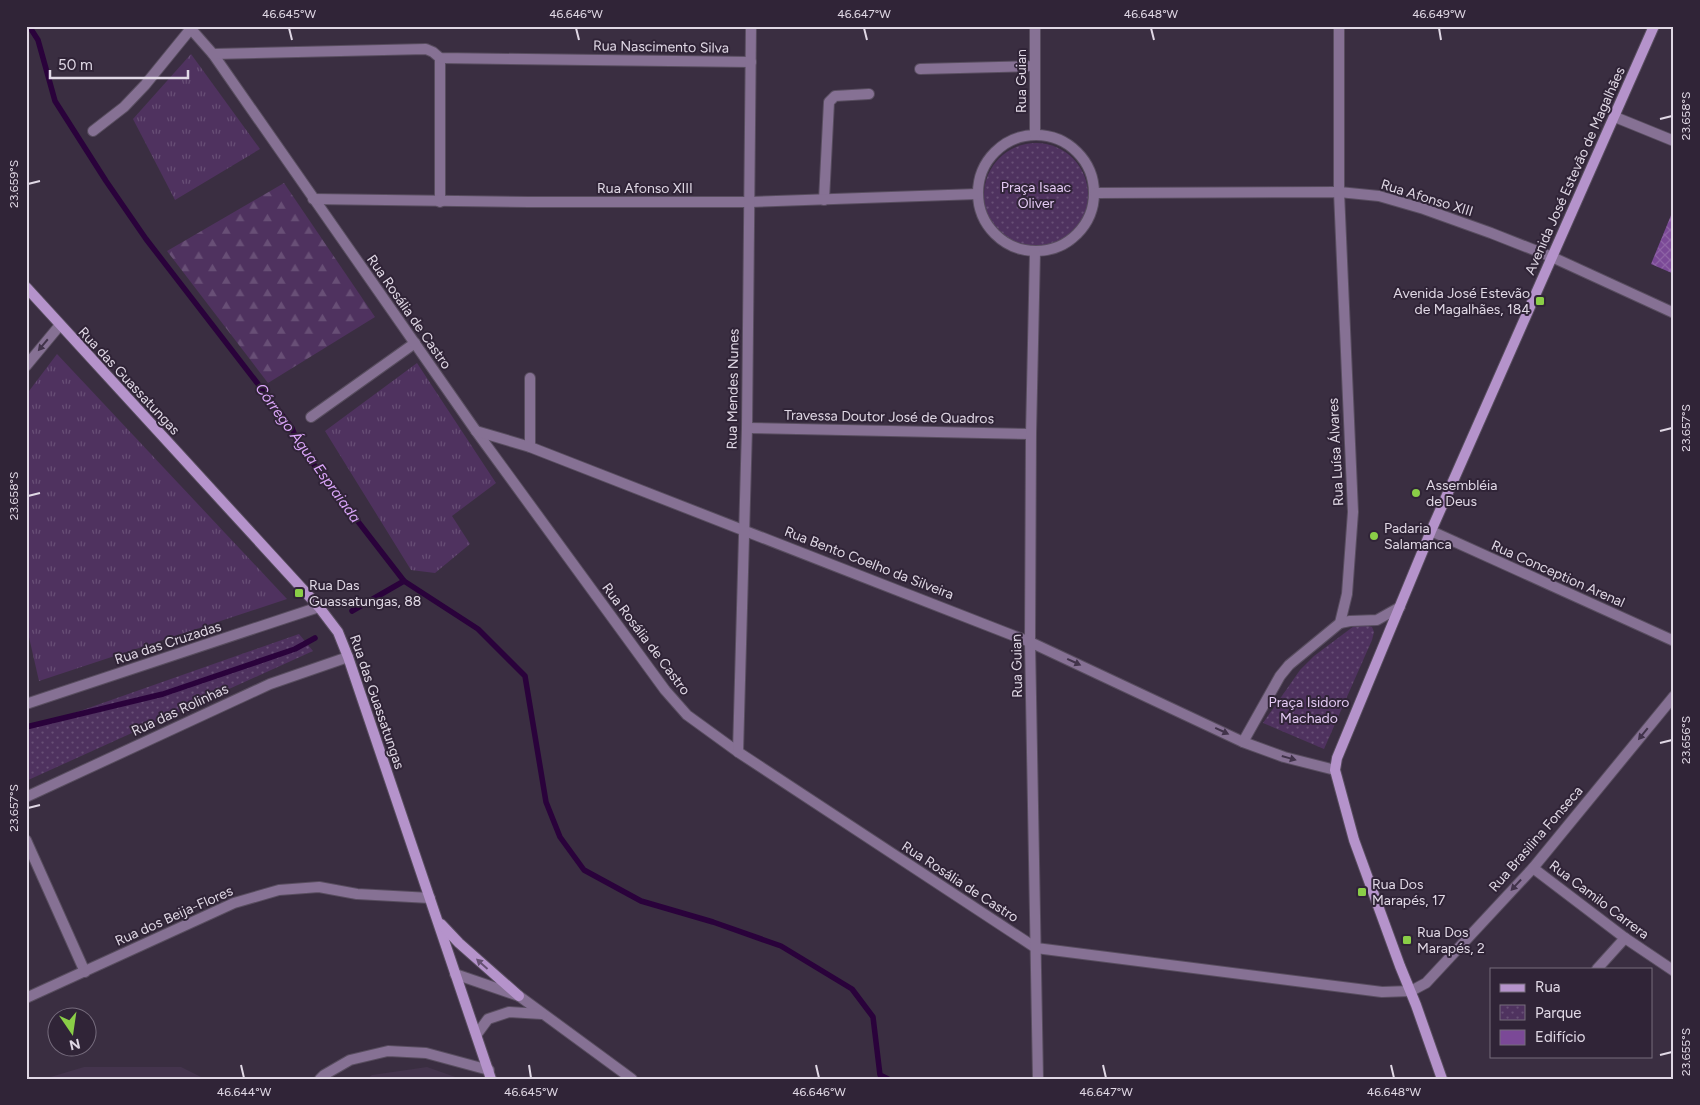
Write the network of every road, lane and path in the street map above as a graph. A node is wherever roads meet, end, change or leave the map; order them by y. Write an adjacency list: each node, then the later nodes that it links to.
1 (751, 26): 8 (street, Rua Mendes Nunes)
2 (1035, 26): 9 (street, Rua Guian)
3 (1339, 26): 16 (street, Rua Luísa Álvares)
4 (1654, 26): 12 (street, Avenida José Estevão de Magalhães)
5 (192, 28): 6 (street, Rua Rosália de Castro); 13 (street)
6 (212, 54): 7 (street, Rua Nascimento Silva); 19 (street, Rua Rosália de Castro)
7 (440, 58): 8 (street, Rua Nascimento Silva); 21 (street)
8 (751, 62): 22 (street, Rua Mendes Nunes)
9 (1035, 66): 10 (street); 14 (street, Rua Guian)
10 (920, 69)
11 (869, 94): 20 (street)
12 (1615, 117): 15 (street); 24 (street, Avenida José Estevão de Magalhães)
13 (94, 131)
14 (1035, 135): 17 (street); 18 (street)
15 (1674, 141)
16 (1339, 192): 17 (street, Rua Afonso XIII); 24 (street, Rua Afonso XIII); 40 (street, Rua Luísa Álvares)
17 (1095, 193): 23 (street)
18 (977, 194): 20 (street, Rua Afonso XIII); 23 (street)
19 (313, 199): 21 (street, Rua Afonso XIII); 28 (street, Rua Rosália de Castro)
20 (824, 200): 22 (street, Rua Afonso XIII)
21 (440, 202): 22 (street, Rua Afonso XIII)
22 (750, 202): 32 (street, Rua Mendes Nunes)
23 (1035, 252): 34 (street, Rua Guian)
24 (1552, 257): 26 (street, Rua Afonso XIII); 37 (street, Avenida José Estevão de Magalhães)
25 (26, 287): 27 (street, Rua das Guassatungas)
26 (1674, 313)
27 (60, 325): 29 (street, one-way to 29); 38 (street, Rua das Guassatungas)
28 (415, 343): 31 (street); 33 (street, Rua Rosália de Castro)
29 (26, 366)
30 (530, 378): 35 (street)
31 (311, 417)
32 (746, 428): 34 (street, Travessa Doutor José de Quadros); 36 (street, Rua Mendes Nunes)
33 (476, 431): 35 (street, Rua Bento Coelho da Silveira); 47 (street, Rua Rosália de Castro)
34 (1031, 434): 42 (street, Rua Guian)
35 (530, 447): 36 (street, Rua Bento Coelho da Silveira)
36 (744, 529): 42 (street, Rua Bento Coelho da Silveira); 47 (street, Rua Mendes Nunes)
37 (1431, 531): 39 (street, Avenida José Estevão de Magalhães); 41 (street, Rua Conception Arenal)
38 (319, 607): 43 (street, Rua das Guassatungas); 45 (street, Rua das Cruzadas)
39 (1400, 607): 40 (street); 48 (street, Avenida José Estevão de Magalhães)
40 (1340, 623): 46 (street)
41 (1674, 641)
42 (1030, 642): 46 (street, Rua Bento Coelho da Silveira, one-way to 46); 55 (street, Rua Guian)
43 (348, 657): 49 (street, Rua das Rolinhas); 52 (street, Rua das Guassatungas)
44 (1674, 696): 51 (street, Rua Brasilina Fonseca, one-way to 51)
45 (26, 704)
46 (1243, 742): 48 (street, one-way to 48)
47 (738, 752): 55 (street, Rua Rosália de Castro)
48 (1335, 770): 60 (street)
49 (26, 797)
50 (26, 840): 58 (street)
51 (1532, 868): 54 (street, Rua Camilo Carrera); 60 (street, Rua Brasilina Fonseca, one-way to 60)
52 (430, 898): 53 (street, Rua das Guassatungas); 58 (street, Rua dos Beija-Flores)
53 (438, 921): 59 (street, Rua das Guassatungas); 61 (street, one-way to 53)
54 (1625, 938): 56 (street); 57 (street, Rua Camilo Carrera)
55 (1036, 948): 60 (street, Rua Rosália de Castro); 68 (street, Rua Guian)
56 (1598, 968)
57 (1674, 971)
58 (85, 972): 62 (street, Rua dos Beija-Flores)
59 (455, 974): 61 (street); 64 (street, Rua das Guassatungas)
60 (1410, 991): 69 (street)
61 (519, 996): 63 (street)
62 (26, 998)
63 (543, 1014): 64 (street); 67 (street)
64 (477, 1034): 65 (street, Rua das Guassatungas)
65 (490, 1074): 66 (street)
66 (320, 1079)
67 (632, 1079)
68 (1038, 1079)
69 (1442, 1079)

